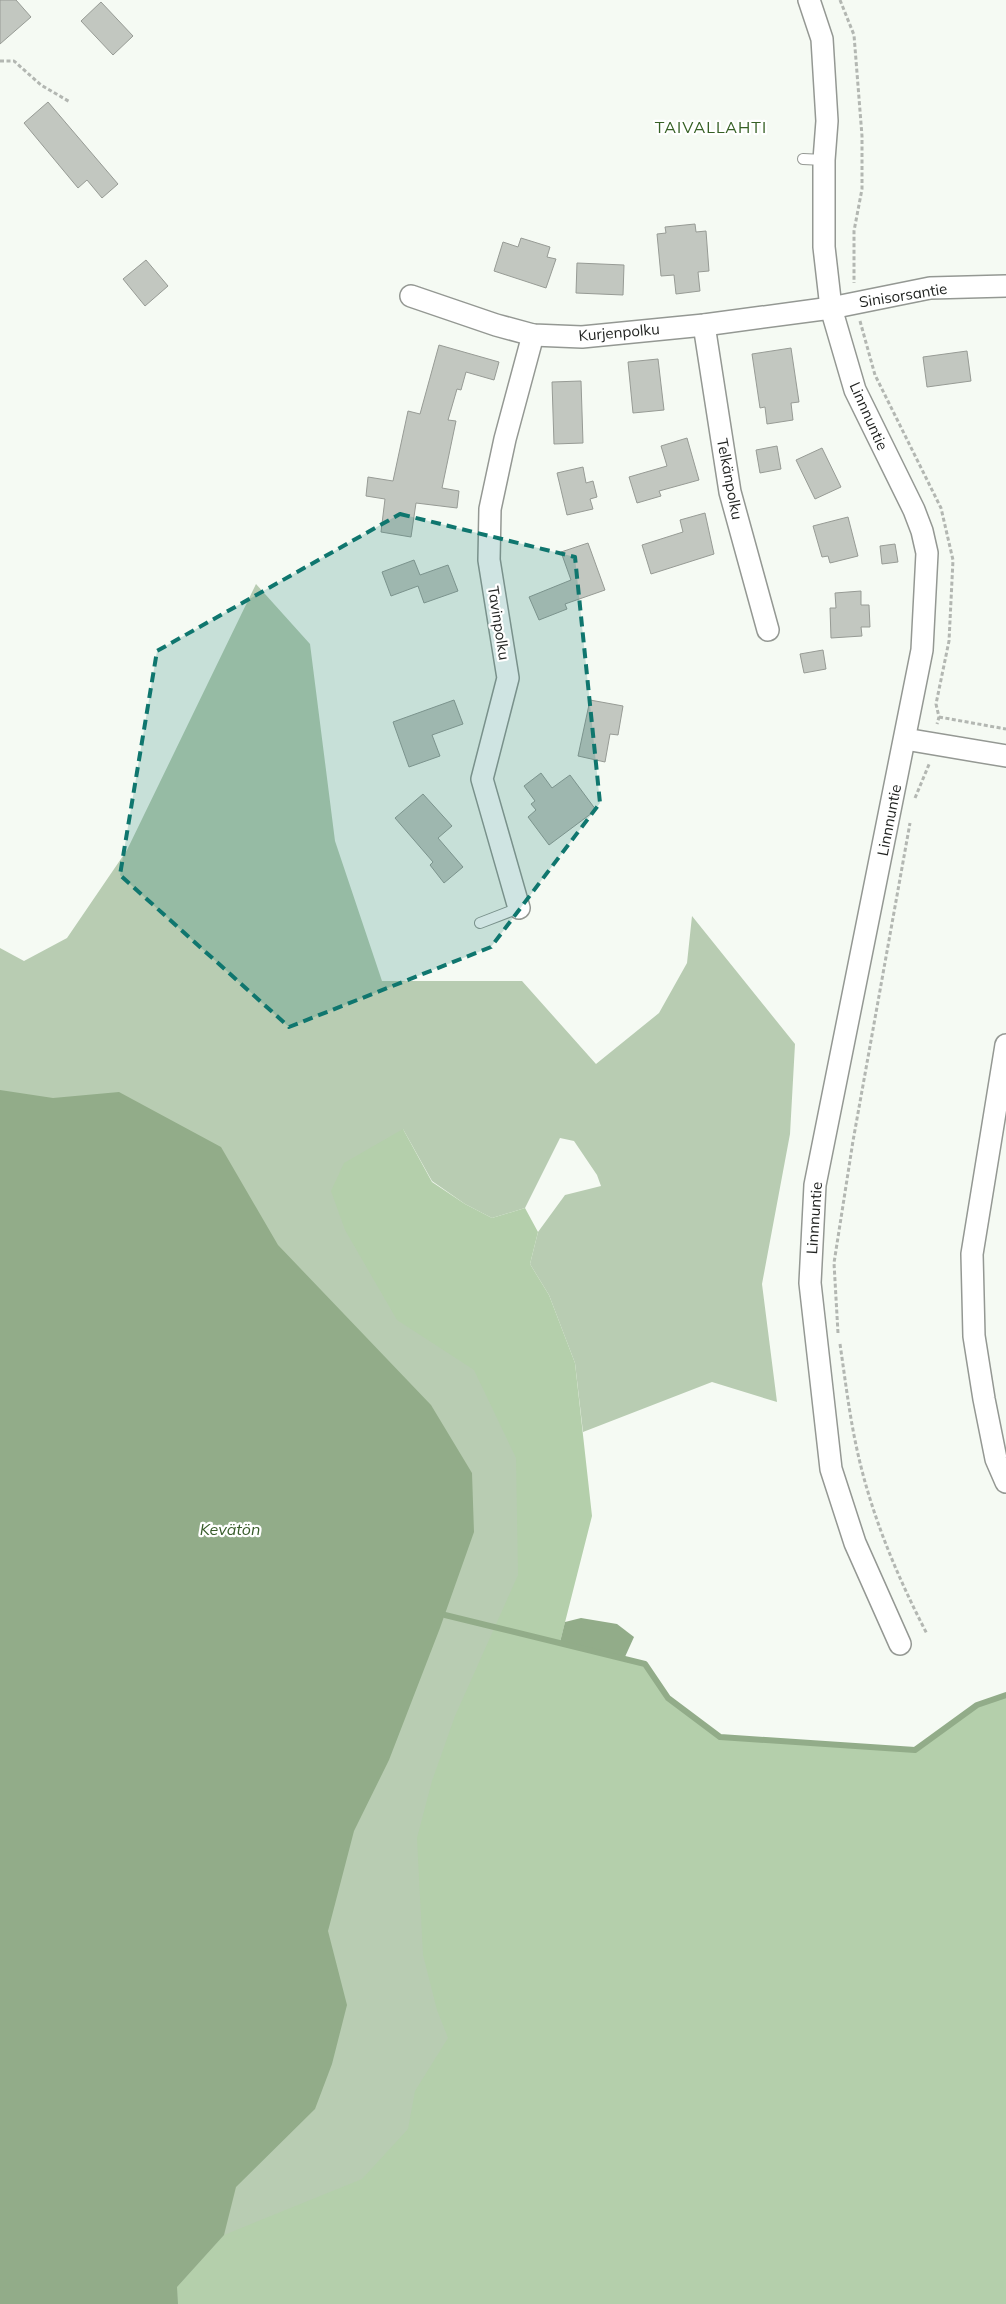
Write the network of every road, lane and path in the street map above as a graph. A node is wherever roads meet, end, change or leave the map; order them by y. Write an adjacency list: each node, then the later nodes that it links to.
1 (810, 0): 6 (street, Linnnuntie)
2 (840, 0): 9 (path)
3 (0, 61): 4 (path)
4 (70, 102)
5 (803, 160): 6 (lane)
6 (824, 160): 10 (street, Linnnuntie)
7 (1006, 286): 9 (street, Sinisorsantie)
8 (411, 296): 12 (street, Kurjenpolku)
9 (856, 302): 10 (street, Sinisorsantie); 14 (path)
10 (831, 308): 11 (street, Kurjenpolku); 16 (street, Linnnuntie)
11 (704, 325): 12 (street, Kurjenpolku); 13 (street, Telkänpolku)
12 (534, 335): 21 (street, Tavinpolku)
13 (768, 630)
14 (939, 716): 15 (path); 17 (path)
15 (1006, 729)
16 (906, 739): 17 (street); 26 (street, Linnnuntie)
17 (934, 744): 18 (street); 19 (path)
18 (1006, 756)
19 (913, 807)
20 (912, 816): 25 (path)
21 (519, 908): 22 (lane)
22 (480, 923)
23 (1006, 1045): 24 (street)
24 (1006, 1482)
25 (927, 1634)
26 (900, 1644)

